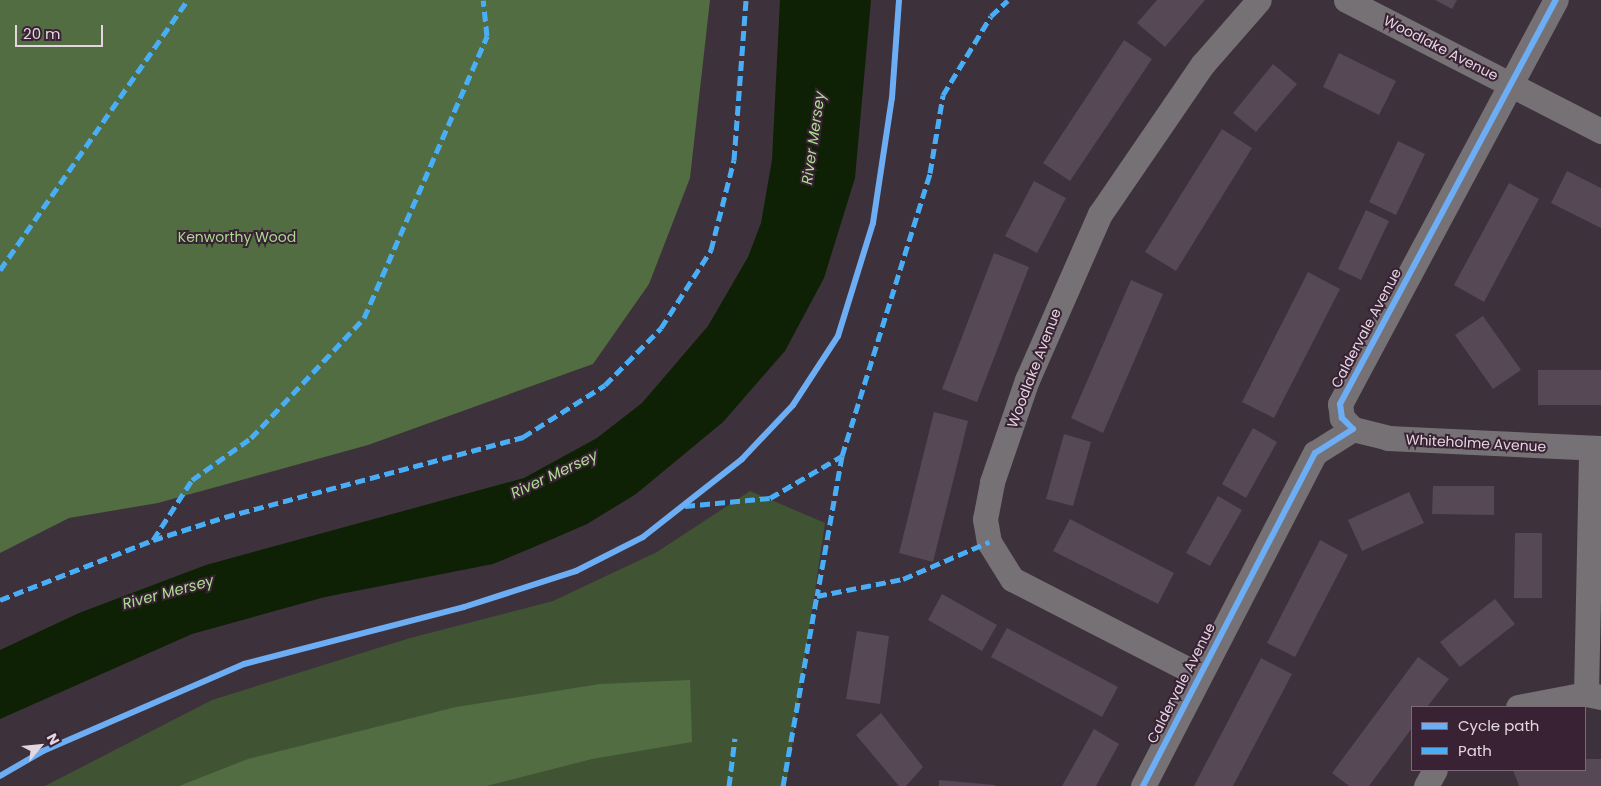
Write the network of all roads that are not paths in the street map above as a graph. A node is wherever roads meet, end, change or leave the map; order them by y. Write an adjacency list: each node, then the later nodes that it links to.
1 (1259, 0): 8 (street, Woodlake Avenue)
2 (1346, 0): 4 (street, Woodlake Avenue)
3 (1556, 0): 4 (street, Caldervale Avenue)
4 (1510, 83): 5 (street, Woodlake Avenue); 6 (street, Caldervale Avenue)
5 (1601, 131)
6 (1353, 429): 7 (street, Whiteholme Avenue); 8 (street, Caldervale Avenue)
7 (1596, 448): 9 (street)
8 (1199, 675): 12 (street, Caldervale Avenue)
9 (1593, 695): 10 (street)
10 (1524, 706)
11 (1434, 771): 13 (street)
12 (1143, 786)
13 (1426, 786)

